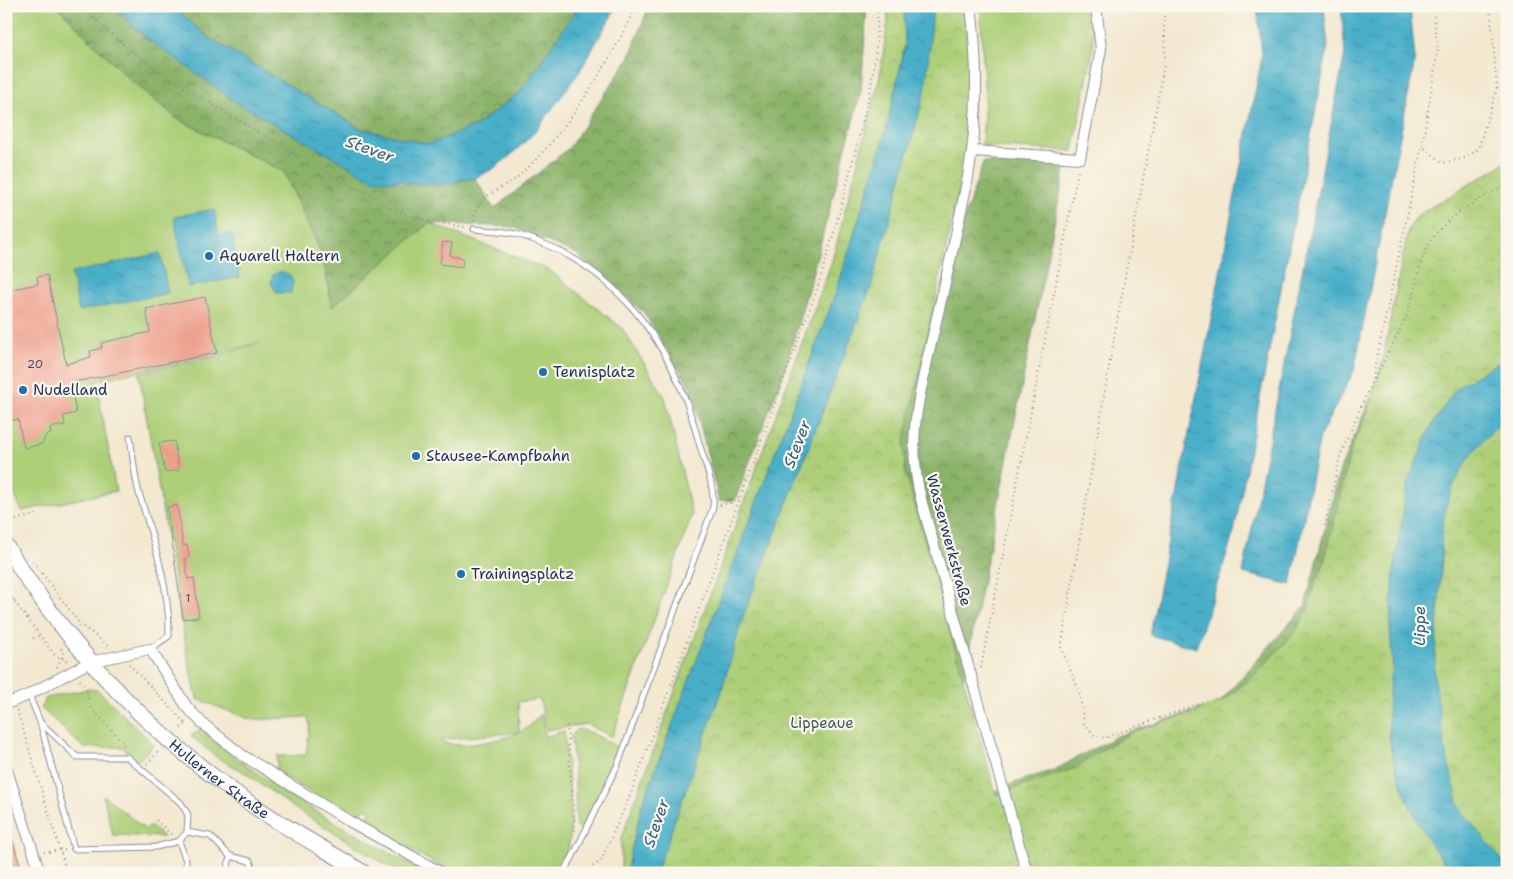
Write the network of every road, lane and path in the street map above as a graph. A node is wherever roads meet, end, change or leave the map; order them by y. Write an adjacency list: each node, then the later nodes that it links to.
1 (83, 6): 13 (path)
2 (636, 6): 13 (path)
3 (877, 6): 16 (path)
4 (971, 6): 10 (street, Wasserwerkstraße)
5 (1096, 6): 11 (street)
6 (1164, 6): 38 (path)
7 (1433, 6): 9 (path)
8 (1490, 6): 9 (path)
9 (1422, 146): 14 (path)
10 (973, 150): 11 (street); 34 (street, Wasserwerkstraße)
11 (1080, 158): 34 (path)
12 (1507, 185): 14 (path)
13 (474, 229): 17 (lane)
14 (1372, 381): 20 (path)
15 (130, 436): 30 (lane)
16 (742, 494): 17 (path); 53 (path)
17 (713, 506): 49 (lane)
18 (39, 514): 19 (path)
19 (6, 524): 21 (path)
20 (1325, 526)
21 (12, 543): 27 (main road, Hullerner Straße)
22 (29, 556): 26 (path)
23 (6, 590): 24 (path)
24 (15, 600): 25 (path); 28 (path)
25 (9, 602)
26 (81, 625): 27 (path); 31 (path)
27 (68, 634): 32 (main road, Hullerner Straße)
28 (41, 636): 29 (path); 33 (path)
29 (32, 638)
30 (150, 649): 31 (street); 60 (street)
31 (121, 655): 32 (street); 41 (path)
32 (90, 662): 33 (street); 59 (main road, Hullerner Straße)
33 (73, 671): 36 (street); 43 (path)
34 (972, 681): 61 (street, Wasserwerkstraße)
35 (6, 684): 37 (path)
36 (29, 695): 37 (street); 39 (lane)
37 (10, 699): 50 (path)
38 (1203, 702)
39 (40, 722): 43 (lane); 48 (lane)
40 (567, 725): 49 (path)
41 (182, 728)
42 (159, 751): 44 (path)
43 (127, 757): 47 (lane)
44 (149, 762)
45 (6, 767): 51 (street)
46 (156, 820): 48 (path)
47 (187, 832): 48 (lane); 52 (lane)
48 (179, 841): 56 (lane)
49 (576, 849): 53 (lane)
50 (62, 851): 51 (path); 55 (path)
51 (34, 854): 54 (street)
52 (230, 856): 57 (lane); 58 (lane)
53 (564, 872)
54 (40, 873)
55 (67, 873)
56 (186, 873)
57 (227, 873)
58 (254, 873)
59 (364, 873)
60 (442, 873)
61 (1026, 873)

